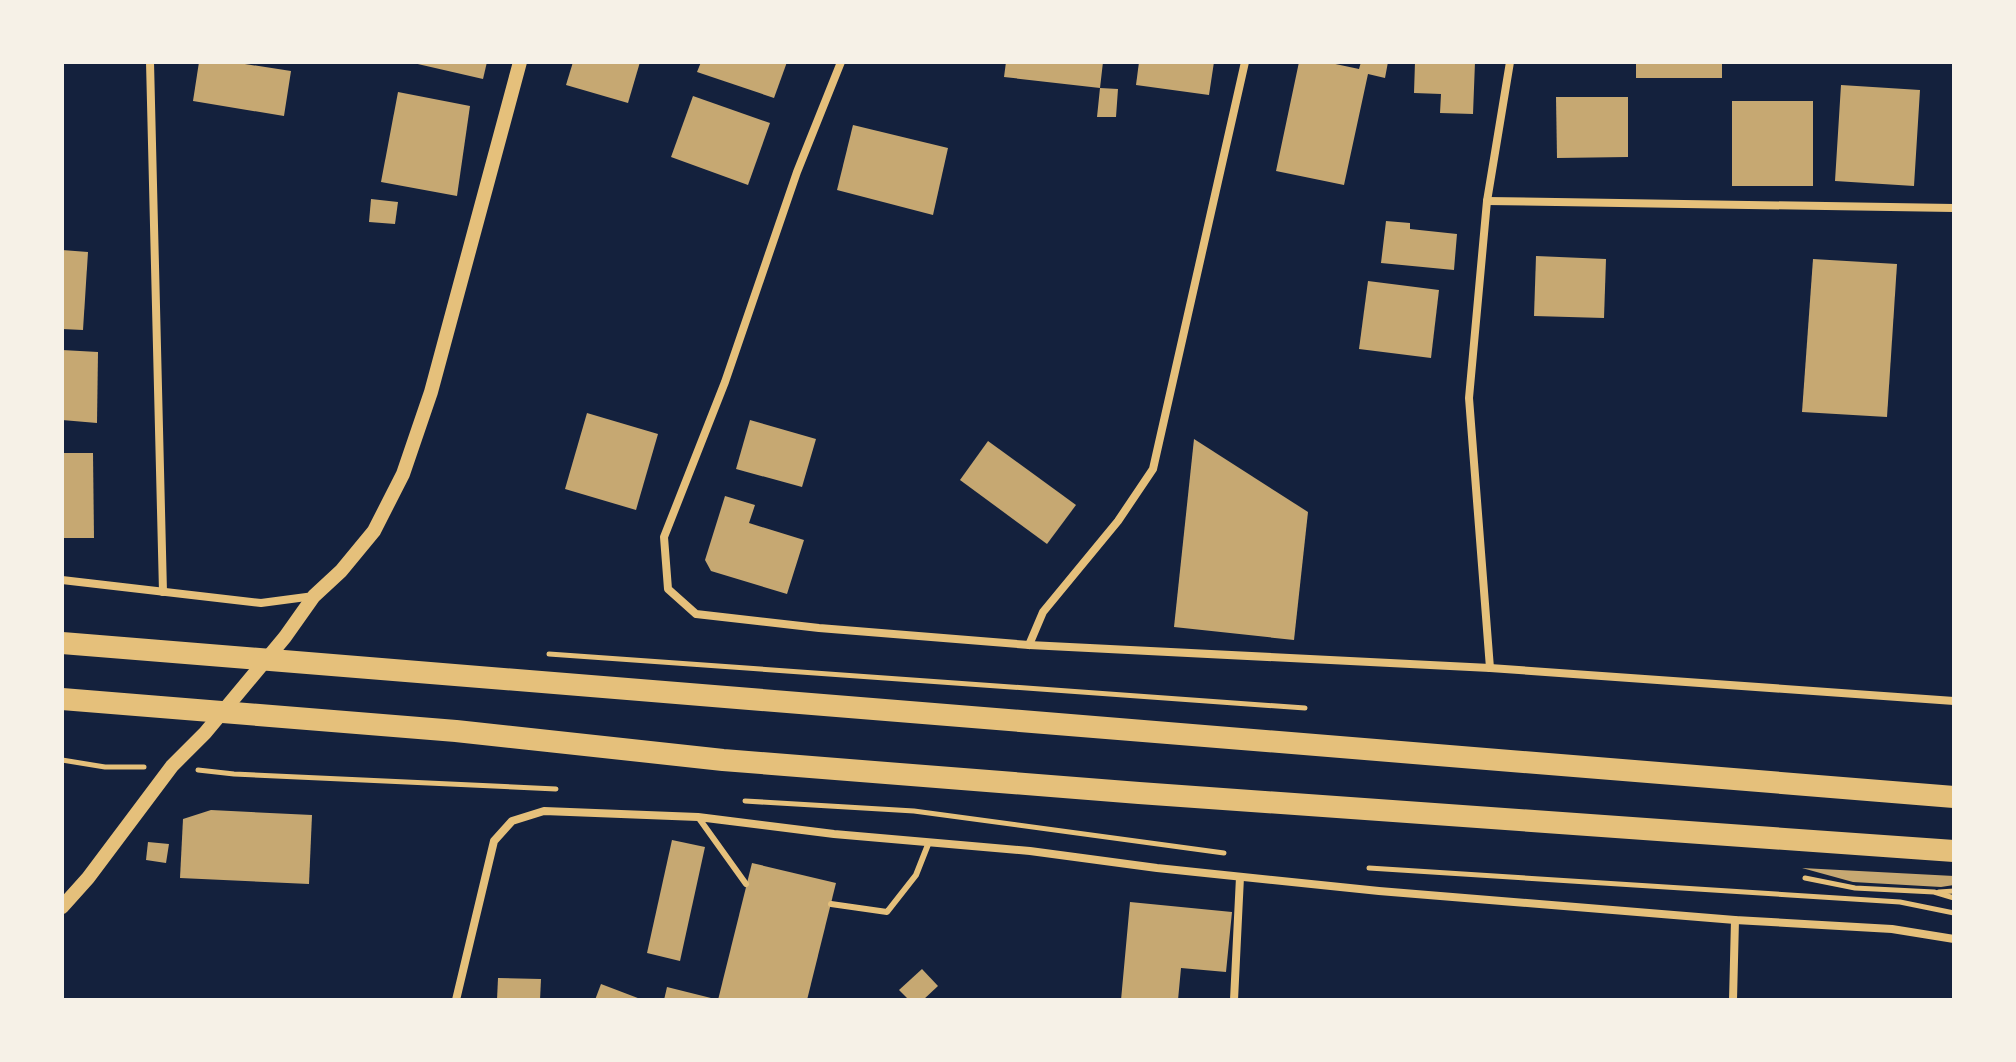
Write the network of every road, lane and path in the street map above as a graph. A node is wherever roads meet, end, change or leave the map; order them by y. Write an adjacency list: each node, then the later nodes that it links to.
1 (150, 62): 9 (street)
2 (520, 62): 10 (street)
3 (841, 62): 12 (street)
4 (1245, 62): 12 (street)
5 (1510, 62): 6 (street)
6 (1487, 201): 7 (street); 14 (street)
7 (1954, 208)
8 (62, 580): 9 (street)
9 (163, 592): 10 (street)
10 (314, 596): 19 (street)
11 (62, 643): 21 (highway)
12 (1029, 645): 14 (street)
13 (536, 653): 17 (path)
14 (1490, 668): 16 (street)
15 (62, 699): 25 (highway)
16 (1954, 701)
17 (1305, 708)
18 (62, 760): 19 (path)
19 (172, 766): 20 (path); 35 (street)
20 (563, 790)
21 (1954, 797)
22 (738, 800): 26 (path)
23 (698, 817): 24 (street); 30 (lane); 39 (street)
24 (929, 842): 28 (street); 34 (lane)
25 (1954, 851)
26 (1230, 854)
27 (1366, 868): 36 (path)
28 (1240, 877): 37 (street); 40 (street)
29 (1805, 878): 32 (path)
30 (746, 884)
31 (1954, 891): 32 (path)
32 (1934, 892): 33 (path)
33 (1954, 898)
34 (831, 904)
35 (62, 907)
36 (1954, 913)
37 (1735, 920): 38 (street); 41 (street)
38 (1954, 939)
39 (456, 1000)
40 (1234, 1000)
41 (1733, 1000)

